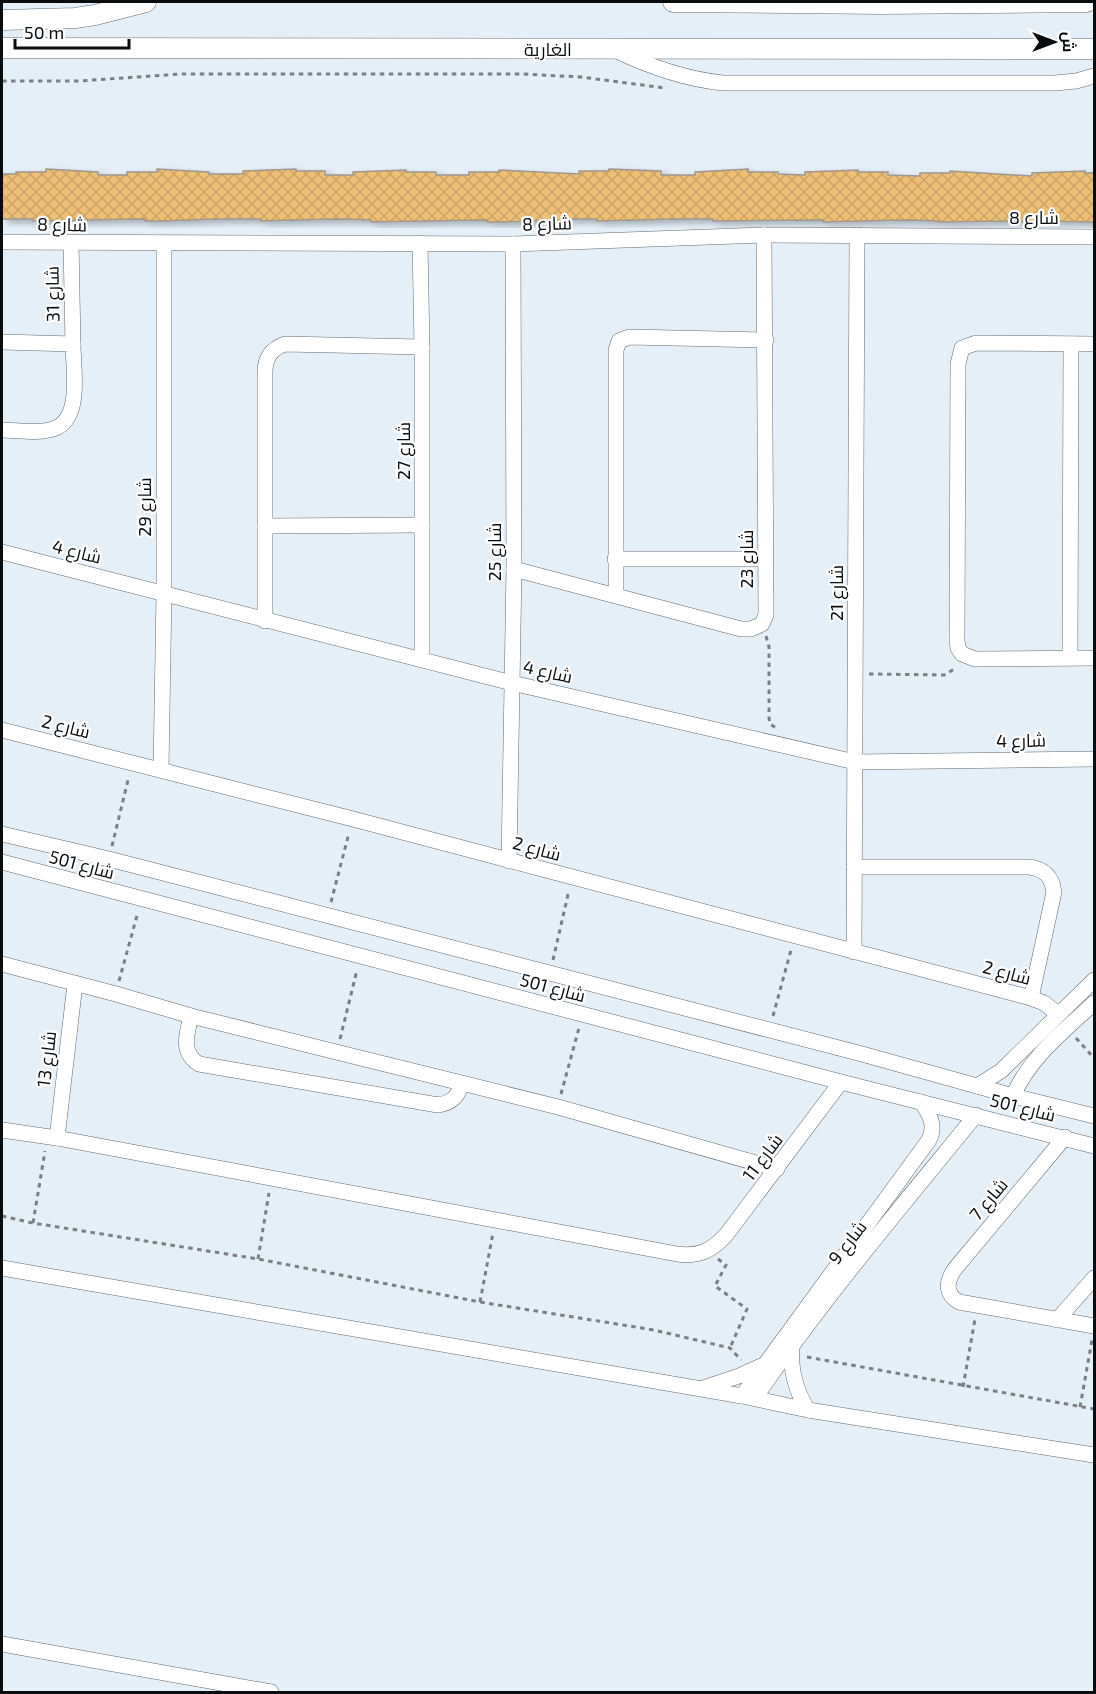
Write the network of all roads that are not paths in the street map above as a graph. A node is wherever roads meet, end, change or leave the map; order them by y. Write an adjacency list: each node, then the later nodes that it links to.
1 (146, 2): 4 (main road)
2 (673, 2): 3 (main road)
3 (1087, 2)
4 (2, 20)
5 (2, 48): 6 (main road, الغارية)
6 (613, 49): 7 (main road, الغارية); 8 (street)
7 (1095, 49)
8 (1095, 76)
9 (764, 235): 10 (street, شارع 8); 16 (street, شارع 8); 17 (street, شارع 23)
10 (857, 235): 11 (street, شارع 8); 39 (street, شارع 21)
11 (1095, 237)
12 (2, 242): 13 (street, شارع 8)
13 (71, 243): 15 (street, شارع 8); 19 (street, شارع 31)
14 (420, 243): 15 (street, شارع 8); 16 (street, شارع 8); 22 (street, شارع 27)
15 (164, 244): 30 (street, شارع 29)
16 (513, 244): 29 (street, شارع 25)
17 (766, 340): 27 (street); 28 (street, شارع 23)
18 (2, 342): 19 (street, شارع 31)
19 (73, 344): 23 (street, شارع 31)
20 (1071, 344): 21 (street); 34 (street); 34 (street)
21 (1095, 344)
22 (422, 347): 24 (street, شارع 27); 25 (street)
23 (2, 430)
24 (422, 525): 25 (street); 35 (street, شارع 27)
25 (266, 526): 32 (street)
26 (2, 552): 30 (street, شارع 4)
27 (615, 559): 28 (street); 31 (street)
28 (765, 559): 31 (street, شارع 23)
29 (513, 569): 31 (street); 36 (street, شارع 25)
30 (164, 593): 32 (street, شارع 4); 40 (street, شارع 29)
31 (616, 596)
32 (266, 621): 35 (street, شارع 4)
33 (1095, 657): 34 (street)
34 (1070, 658)
35 (422, 659): 36 (street, شارع 4)
36 (512, 683): 39 (street, شارع 4); 42 (street, شارع 25)
37 (2, 730): 40 (street, شارع 2)
38 (1095, 759): 39 (street, شارع 4)
39 (855, 762): 44 (street, شارع 21)
40 (161, 770): 42 (street, شارع 2)
41 (2, 834): 55 (street, شارع 501)
42 (509, 861): 45 (street, شارع 2)
43 (2, 862): 53 (street, شارع 501)
44 (854, 867): 45 (street, شارع 21); 49 (street)
45 (854, 952): 49 (street, شارع 2)
46 (2, 964): 48 (street)
47 (1095, 980): 51 (street)
48 (75, 984): 52 (street); 61 (street, شارع 13)
49 (1031, 998): 51 (street, شارع 2)
50 (1095, 1003): 56 (street)
51 (1058, 1014): 55 (street)
52 (191, 1016): 54 (street); 54 (street)
53 (841, 1082): 57 (street, شارع 501); 64 (street, شارع 11)
54 (461, 1085): 64 (street)
55 (977, 1086): 56 (street, شارع 501)
56 (1013, 1096): 59 (street, شارع 501)
57 (921, 1102): 58 (street, شارع 501); 70 (street, شارع 9)
58 (976, 1115): 62 (street, شارع 501); 69 (street, شارع 9)
59 (1095, 1116)
60 (2, 1130): 61 (street)
61 (52, 1137): 64 (street, شارع 11)
62 (1065, 1137): 63 (street, شارع 501); 67 (street, شارع 7)
63 (1095, 1146)
64 (777, 1169)
65 (2, 1268): 71 (street)
66 (1095, 1278): 67 (street)
67 (1058, 1320): 68 (street)
68 (1094, 1326)
69 (792, 1349): 72 (street, شارع 9); 73 (street)
70 (758, 1367): 71 (street); 72 (street, شارع 9)
71 (699, 1389): 72 (street)
72 (749, 1397): 73 (street)
73 (808, 1410): 74 (street)
74 (1095, 1455)
75 (2, 1644): 76 (street)
76 (271, 1692)

